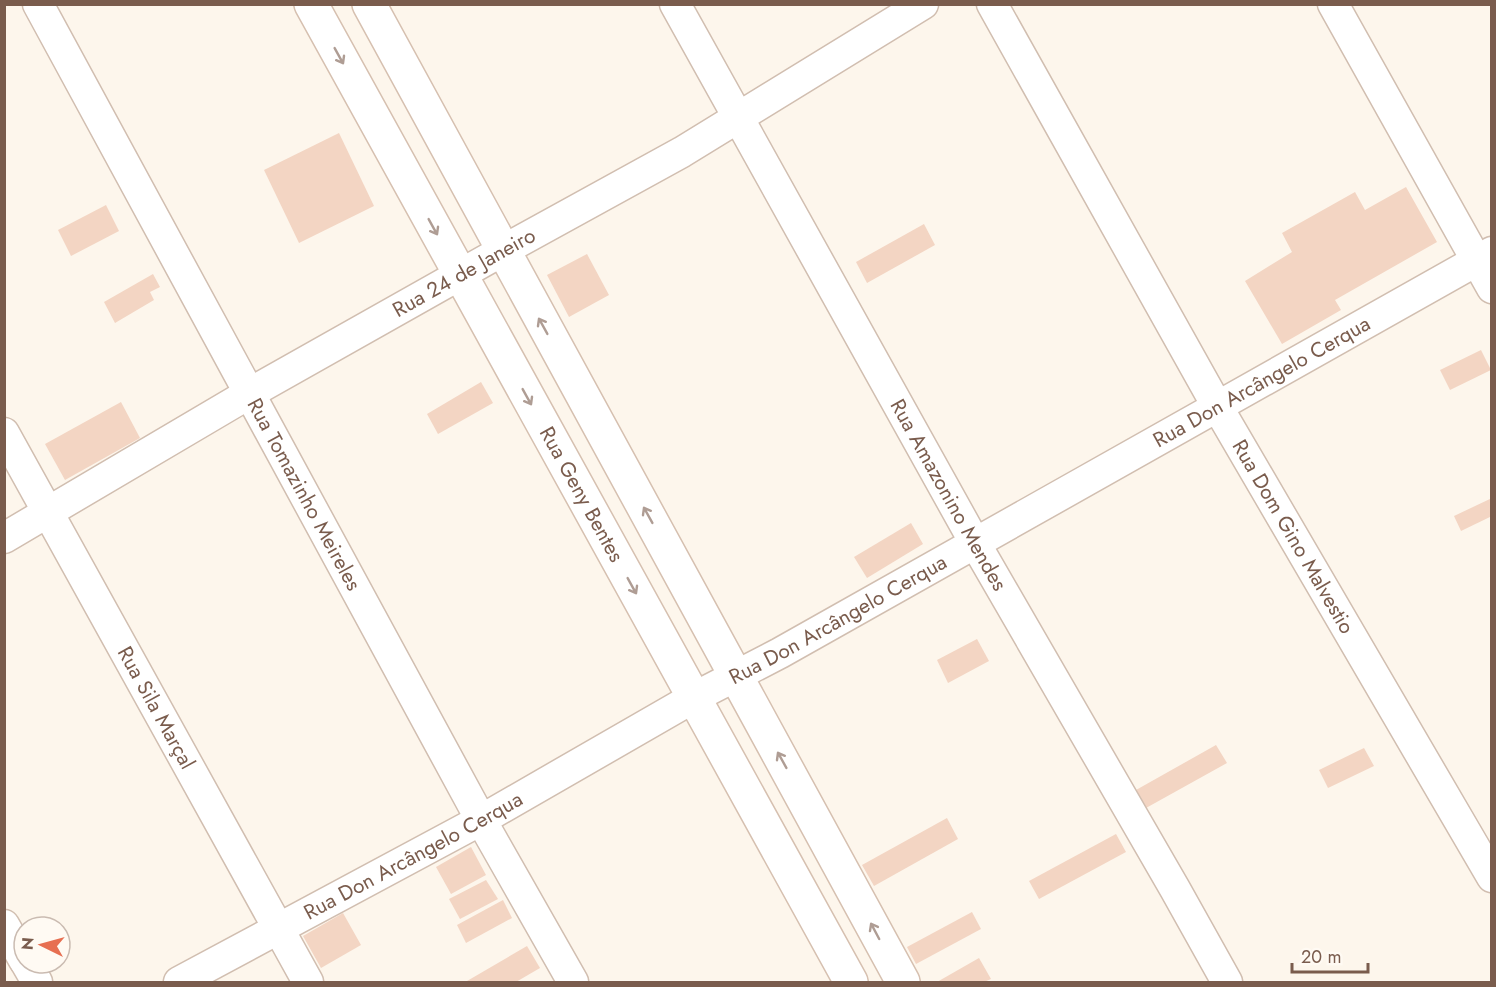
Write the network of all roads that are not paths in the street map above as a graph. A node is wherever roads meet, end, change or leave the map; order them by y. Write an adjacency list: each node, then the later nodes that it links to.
1 (38, 4): 13 (street, Rua Tomazinho Meireles)
2 (311, 4): 11 (street, Rua Geny Bentes, one-way to 11)
3 (369, 4): 9 (street)
4 (675, 4): 8 (street, Rua Amazonino Mendes)
5 (923, 4): 8 (street, Rua 24 de Janeiro)
6 (992, 4): 14 (street, Rua Dom Gino Malvestio)
7 (1333, 4): 10 (street)
8 (739, 117): 9 (street, Rua 24 de Janeiro); 18 (street, Rua Amazonino Mendes)
9 (502, 251): 11 (street, Rua 24 de Janeiro); 19 (street, one-way to 9)
10 (1484, 256): 12 (street); 14 (street, Rua Don Arcângelo Cerqua)
11 (460, 275): 13 (street, Rua 24 de Janeiro); 20 (street, Rua Geny Bentes, one-way to 20)
12 (1491, 288)
13 (250, 393): 16 (street, Rua 24 de Janeiro); 21 (street, Rua Tomazinho Meireles)
14 (1217, 406): 18 (street, Rua Don Arcângelo Cerqua); 22 (street, Rua Dom Gino Malvestio)
15 (4, 433): 16 (street, Rua Sila Marçal)
16 (49, 513): 17 (street, Rua 24 de Janeiro); 24 (street, Rua Sila Marçal)
17 (4, 538)
18 (975, 543): 19 (street, Rua Don Arcângelo Cerqua); 31 (street, Rua Amazonino Mendes)
19 (737, 676): 20 (street, Rua Don Arcângelo Cerqua); 30 (street, one-way to 19)
20 (693, 698): 21 (street, Rua Don Arcângelo Cerqua); 29 (street, Rua Geny Bentes)
21 (481, 820): 24 (street, Rua Don Arcângelo Cerqua); 28 (street, Rua Tomazinho Meireles)
22 (1491, 877)
23 (4, 925): 25 (street)
24 (278, 930): 26 (street, Rua Don Arcângelo Cerqua); 27 (street, Rua Sila Marçal)
25 (12, 939)
26 (179, 982)
27 (308, 982)
28 (573, 982)
29 (850, 982)
30 (903, 982)
31 (1227, 982)

